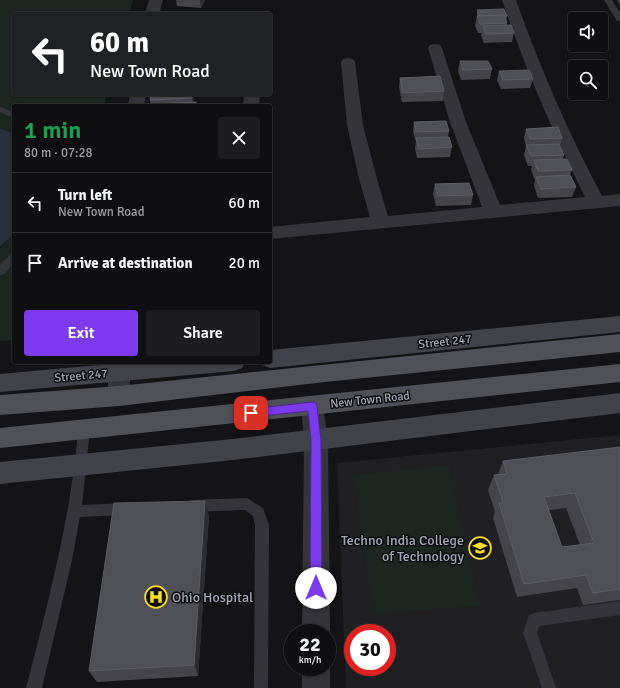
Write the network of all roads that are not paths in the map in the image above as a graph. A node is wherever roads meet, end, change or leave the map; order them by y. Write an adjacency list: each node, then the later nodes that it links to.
1 (156, 0): 4 (street)
2 (509, 0): 11 (street)
3 (608, 0): 5 (lane)
4 (153, 12)
5 (620, 19)
6 (435, 48): 12 (street)
7 (348, 62): 13 (street)
8 (0, 109): 9 (lane)
9 (12, 115)
10 (620, 200): 11 (street)
11 (596, 202): 12 (street)
12 (493, 211): 13 (street)
13 (381, 222): 14 (street)
14 (272, 233)
15 (12, 259): 16 (lane)
16 (0, 271)
17 (620, 324): 19 (street, Street 247)
18 (620, 343): 24 (main road)
19 (272, 359)
20 (188, 364): 21 (street, Street 247)
21 (119, 367): 23 (street, Street 247); 24 (street)
22 (620, 373): 27 (main road, New Town Road)
23 (0, 383)
24 (119, 396): 26 (main road)
25 (620, 403): 30 (street)
26 (0, 405)
27 (312, 406): 28 (main road, New Town Road); 30 (street)
28 (84, 430): 29 (main road, New Town Road); 31 (lane)
29 (0, 438)
30 (316, 440): 31 (street); 37 (street)
31 (82, 466): 32 (street); 35 (lane)
32 (0, 473)
33 (177, 507): 40 (lane)
34 (138, 508): 35 (lane)
35 (76, 511): 39 (lane)
36 (620, 608): 42 (lane)
37 (316, 624)
38 (316, 676): 41 (street)
39 (34, 688)
40 (261, 688)
41 (316, 688)
42 (549, 688)

